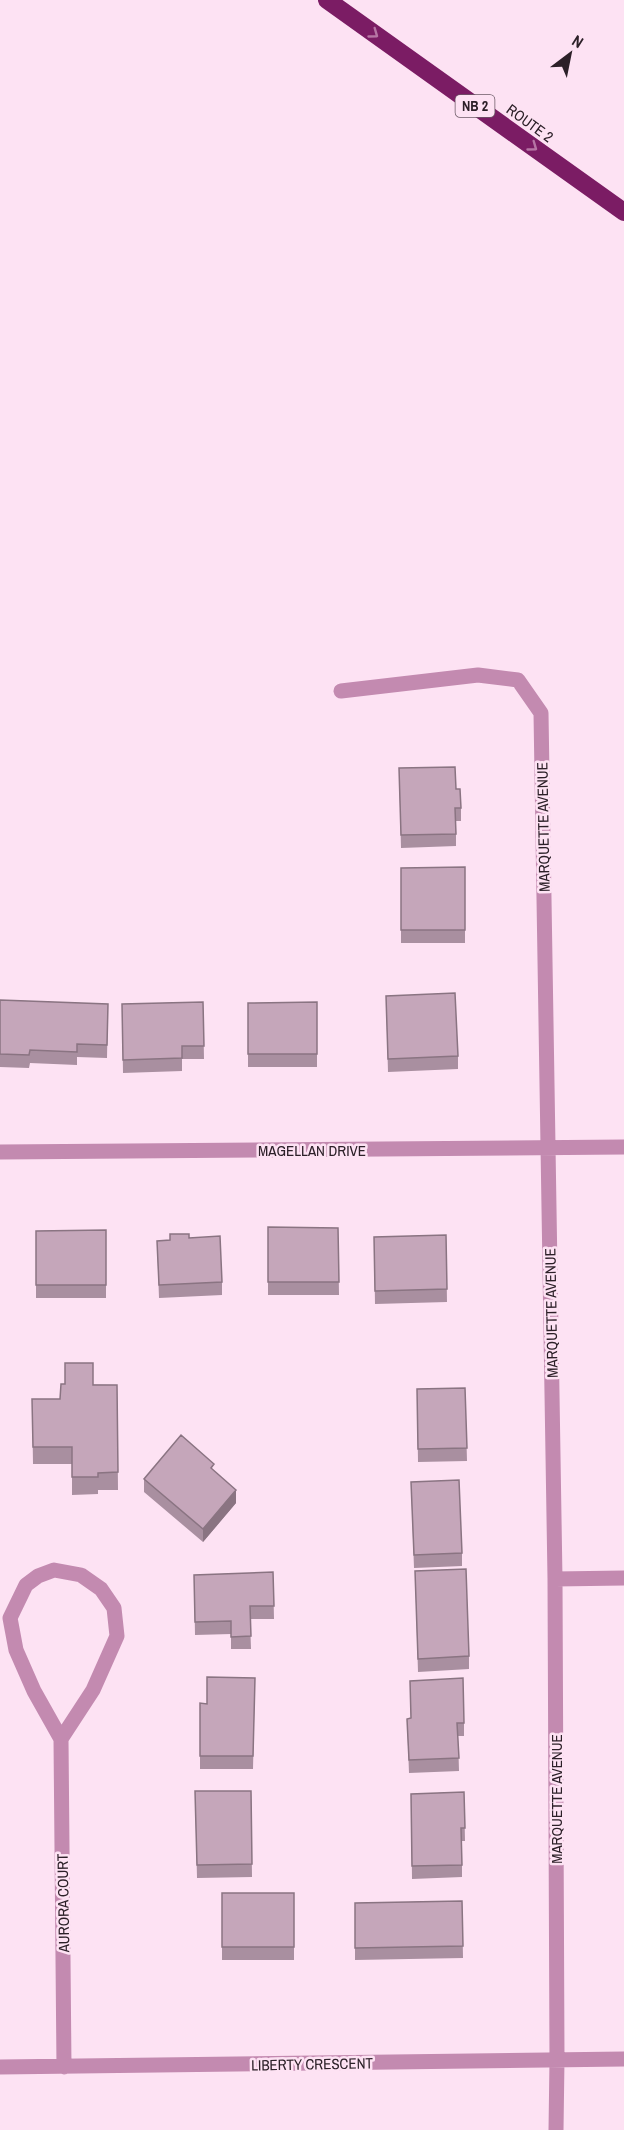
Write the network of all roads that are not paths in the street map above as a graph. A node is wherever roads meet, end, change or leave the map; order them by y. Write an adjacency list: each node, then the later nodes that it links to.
1 (327, 0): 2 (highway, ROUTE 2 / NB 2, one-way to 2)
2 (624, 212)
3 (341, 691): 5 (street, MARQUETTE AVENUE)
4 (624, 1147): 5 (street, MAGELLAN DRIVE)
5 (549, 1149): 6 (street, MAGELLAN DRIVE); 8 (street, MARQUETTE AVENUE)
6 (0, 1152)
7 (624, 1578): 8 (street)
8 (555, 1579): 11 (street, MARQUETTE AVENUE)
9 (61, 1739): 9 (street, AURORA COURT); 13 (street, AURORA COURT)
10 (624, 2059): 11 (street, LIBERTY CRESCENT)
11 (557, 2060): 13 (street, LIBERTY CRESCENT); 14 (street, MARQUETTE AVENUE)
12 (0, 2067): 13 (street, LIBERTY CRESCENT)
13 (64, 2067)
14 (556, 2130)

